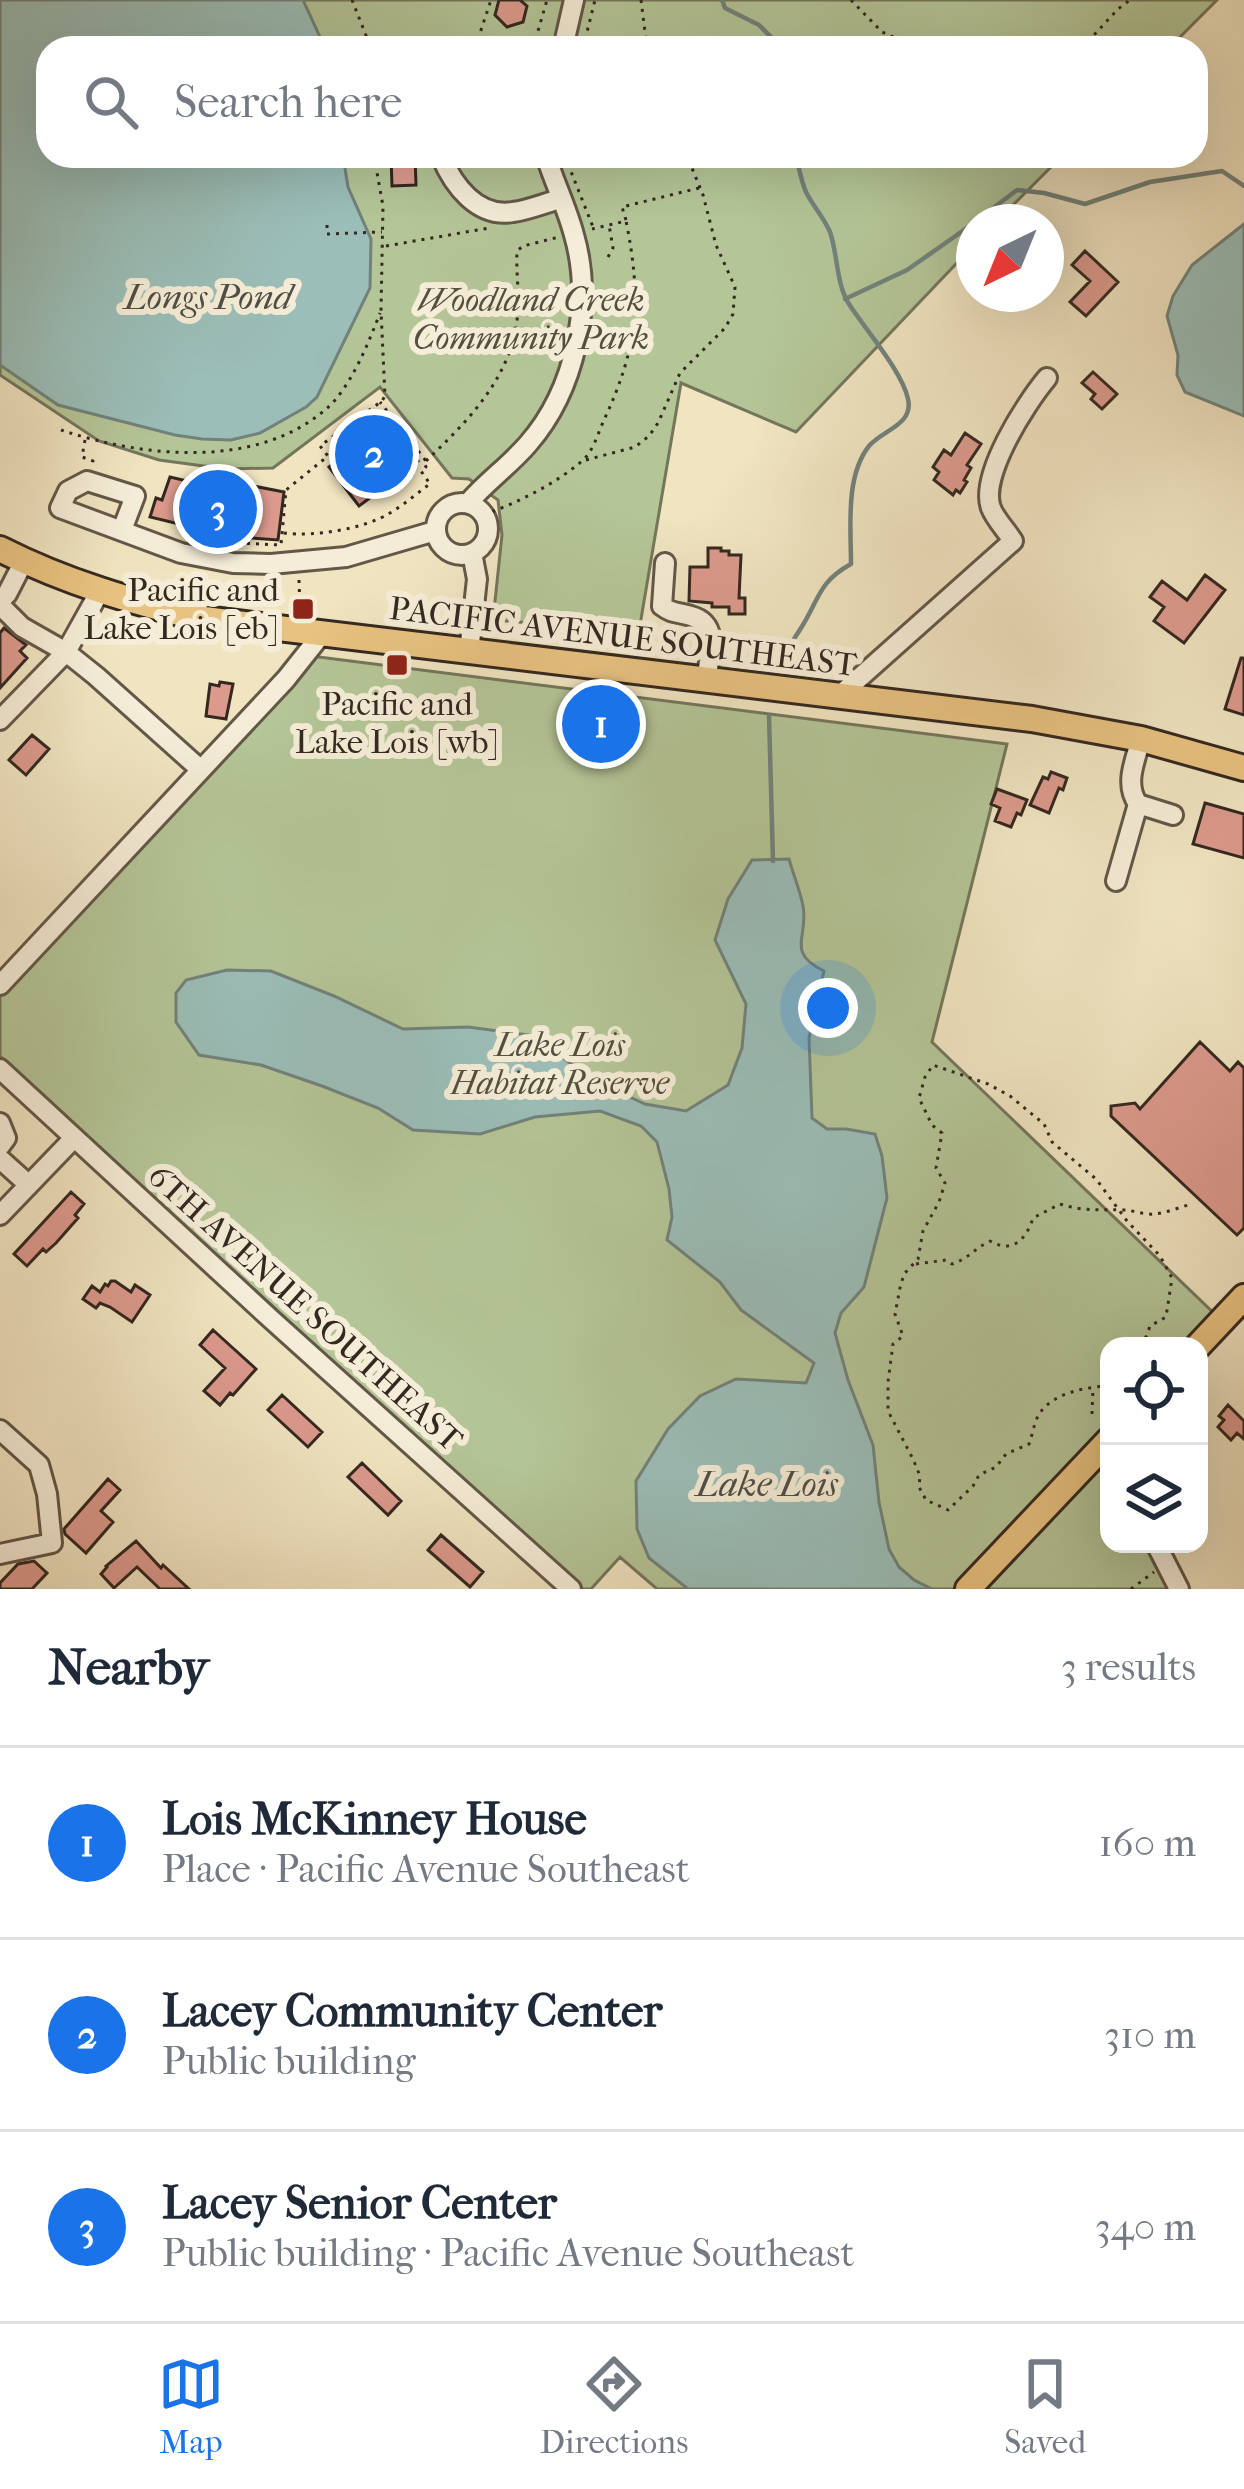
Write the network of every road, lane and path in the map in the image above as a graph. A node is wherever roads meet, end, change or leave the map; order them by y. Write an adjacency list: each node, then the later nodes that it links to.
1 (352, 0): 9 (path)
2 (491, 0): 10 (path)
3 (547, 0): 11 (path)
4 (574, 0): 12 (street)
5 (595, 0): 13 (path)
6 (641, 0): 14 (path)
7 (851, 0): 15 (path)
8 (1130, 0): 16 (path)
9 (366, 36)
10 (479, 36)
11 (536, 36)
12 (566, 36)
13 (586, 36)
14 (645, 36)
15 (891, 36)
16 (1093, 36)
17 (376, 168): 29 (path)
18 (446, 168): 24 (street)
19 (550, 168): 23 (street)
20 (569, 168): 28 (path)
21 (692, 168): 22 (path)
22 (700, 188): 25 (path); 37 (path)
23 (560, 199): 24 (street); 39 (street)
24 (497, 213): 30 (path)
25 (626, 221)
26 (327, 226): 29 (path)
27 (609, 226): 31 (path)
28 (594, 229)
29 (384, 232): 30 (path)
30 (384, 246): 32 (path)
31 (608, 257)
32 (381, 311): 34 (path); 36 (path)
33 (1047, 378): 56 (street)
34 (380, 402): 42 (path); 43 (path)
35 (61, 430): 36 (path)
36 (85, 438): 38 (path)
37 (584, 460)
38 (90, 470)
39 (468, 502): 41 (street); 45 (street)
40 (122, 530): 48 (street)
41 (435, 531): 45 (street); 46 (street)
42 (282, 532): 43 (path); 48 (path)
43 (296, 535): 46 (path)
44 (0, 549): 47 (main road, PACIFIC AVENUE SOUTHEAST)
45 (472, 554): 54 (street)
46 (297, 560): 48 (street); 52 (path)
47 (24, 561): 50 (main road, PACIFIC AVENUE SOUTHEAST); 51 (street)
48 (233, 562)
49 (665, 563): 55 (street)
50 (100, 591): 52 (main road, PACIFIC AVENUE SOUTHEAST); 53 (street)
51 (0, 603): 53 (street)
52 (311, 633): 54 (main road, PACIFIC AVENUE SOUTHEAST); 60 (street)
53 (65, 652): 57 (street); 60 (street)
54 (469, 652): 55 (main road, PACIFIC AVENUE SOUTHEAST)
55 (706, 680): 56 (main road, PACIFIC AVENUE SOUTHEAST)
56 (839, 696): 58 (main road, PACIFIC AVENUE SOUTHEAST)
57 (0, 720)
58 (1141, 739): 59 (main road, PACIFIC AVENUE SOUTHEAST); 61 (street)
59 (1244, 768)
60 (201, 770): 64 (street)
61 (1138, 804): 62 (street); 63 (street)
62 (1173, 815)
63 (1116, 881)
64 (0, 985)
65 (0, 1070): 67 (street, 6TH AVENUE SOUTHEAST)
66 (0, 1123): 68 (street)
67 (74, 1138): 70 (street); 86 (street, 6TH AVENUE SOUTHEAST)
68 (0, 1146)
69 (0, 1159): 70 (street)
70 (29, 1185): 73 (street)
71 (1192, 1204): 72 (path)
72 (1120, 1210): 74 (path); 74 (path); 76 (path)
73 (0, 1215)
74 (914, 1264): 78 (path)
75 (1244, 1297): 77 (main road)
76 (1146, 1337)
77 (1206, 1337)
78 (1093, 1387): 79 (path); 80 (path)
79 (1100, 1387)
80 (1092, 1414)
81 (0, 1430): 84 (street)
82 (1100, 1453): 87 (main road)
83 (1161, 1553): 85 (street)
84 (0, 1554)
85 (1166, 1563): 88 (path); 89 (street)
86 (571, 1589)
87 (968, 1589)
88 (1131, 1589)
89 (1179, 1589)

